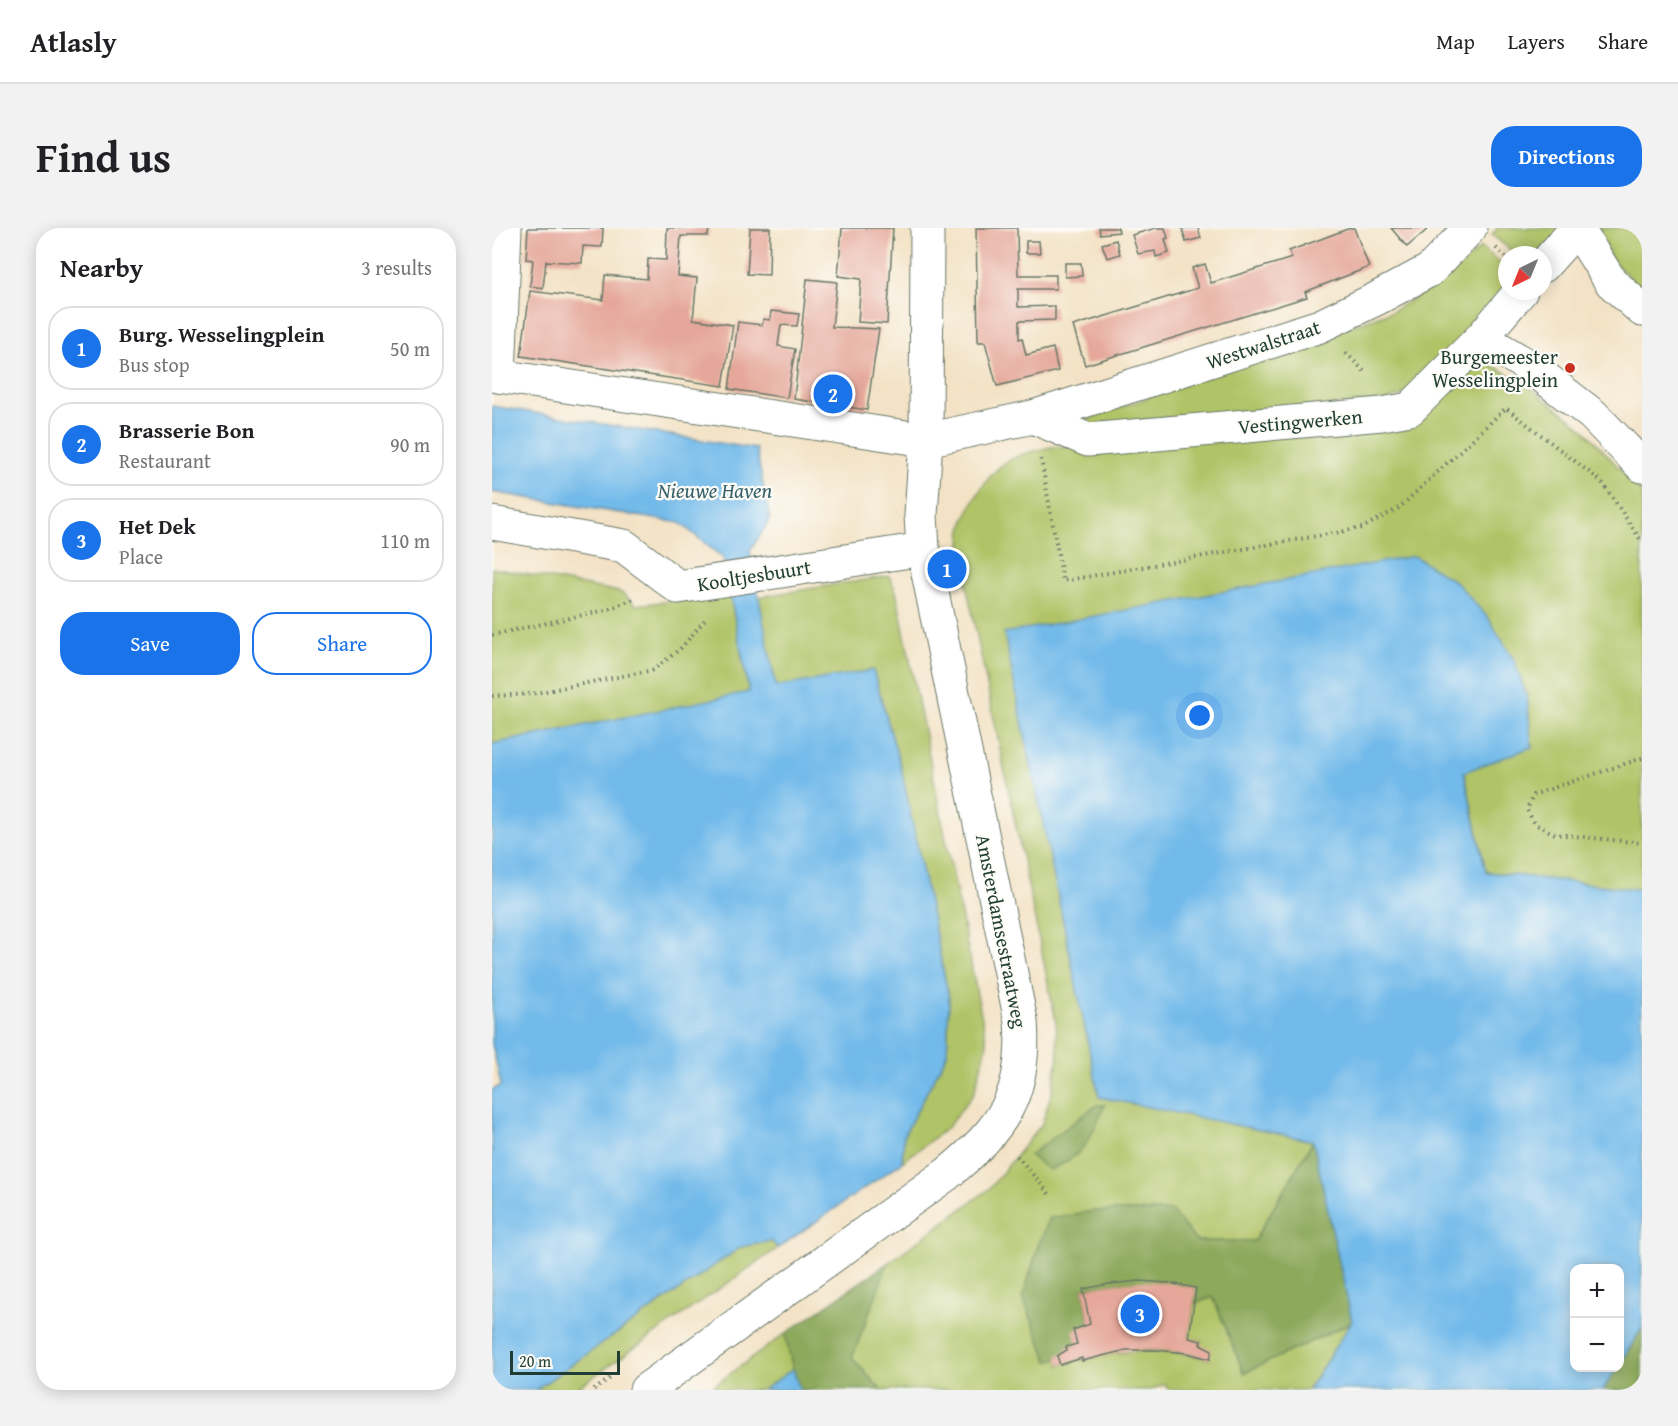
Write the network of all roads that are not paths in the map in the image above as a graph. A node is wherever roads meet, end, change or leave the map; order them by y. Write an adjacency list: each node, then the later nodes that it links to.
1 (505, 228): 9 (street)
2 (927, 228): 11 (street)
3 (1470, 228): 10 (street, Westwalstraat)
4 (1577, 228): 5 (street); 7 (street)
5 (1552, 256)
6 (1513, 300): 8 (street, Vestingwerken)
7 (1642, 310)
8 (1481, 338): 10 (street, Vestingwerken); 12 (street)
9 (495, 375): 11 (street)
10 (1033, 417): 11 (street)
11 (926, 440): 14 (street)
12 (1642, 466)
13 (492, 523): 14 (street, Kooltjesbuurt)
14 (922, 549): 15 (street, Amsterdamsestraatweg)
15 (646, 1390)

